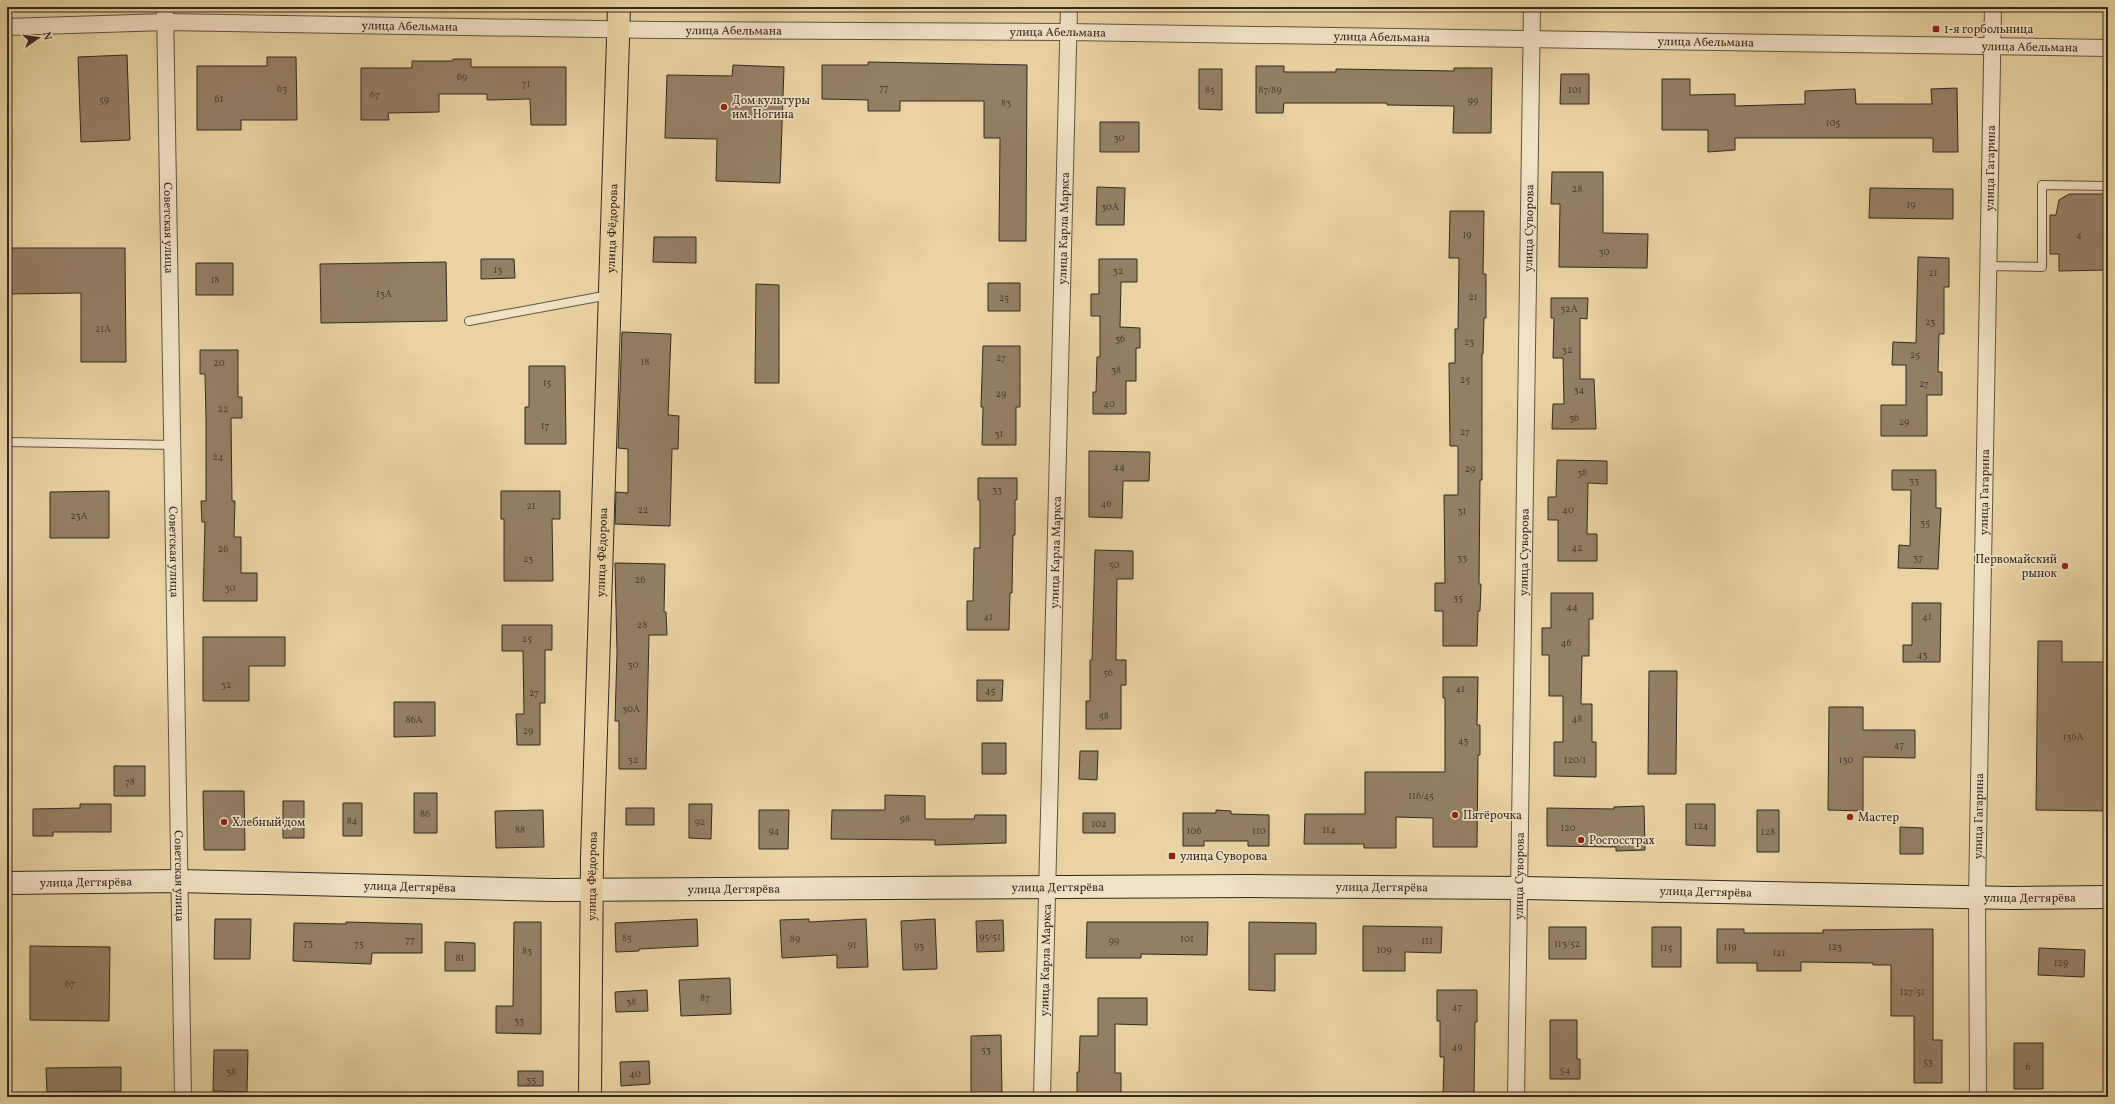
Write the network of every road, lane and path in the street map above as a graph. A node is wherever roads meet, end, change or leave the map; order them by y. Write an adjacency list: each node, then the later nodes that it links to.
1 (619, 7): 7 (main road, улица Фёдорова)
2 (1069, 7): 8 (street, улица Карла Маркса)
3 (1532, 7): 9 (street, улица Суворова)
4 (1993, 7): 10 (street, улица Гагарина)
5 (166, 14): 6 (street, улица Абельмана); 7 (street, улица Абельмана); 17 (street, Советская улица)
6 (7, 26)
7 (618, 29): 8 (street, улица Абельмана); 14 (main road, улица Фёдорова)
8 (1068, 32): 9 (street, улица Абельмана); 20 (street, улица Карла Маркса)
9 (1531, 39): 10 (street, улица Абельмана); 21 (street, улица Суворова)
10 (1992, 46): 11 (street, улица Абельмана); 13 (street, улица Гагарина)
11 (2108, 48)
12 (2108, 186): 13 (lane)
13 (1988, 266): 23 (street, улица Гагарина)
14 (610, 295): 15 (lane); 22 (main road, улица Фёдорова)
15 (469, 321)
16 (7, 442): 17 (lane)
17 (173, 445): 18 (street, Советская улица)
18 (178, 881): 19 (main road, улица Дегтярёва); 22 (main road, улица Дегтярёва); 25 (street, Советская улица)
19 (7, 883)
20 (1047, 886): 21 (main road, улица Дегтярёва); 22 (main road, улица Дегтярёва); 27 (street, улица Карла Маркса)
21 (1520, 888): 23 (main road, улица Дегтярёва); 28 (street, улица Суворова)
22 (591, 890): 26 (main road, улица Фёдорова)
23 (1977, 897): 24 (main road, улица Дегтярёва); 29 (street, улица Гагарина)
24 (2108, 897)
25 (183, 1097)
26 (590, 1097)
27 (1042, 1097)
28 (1516, 1097)
29 (1978, 1097)

